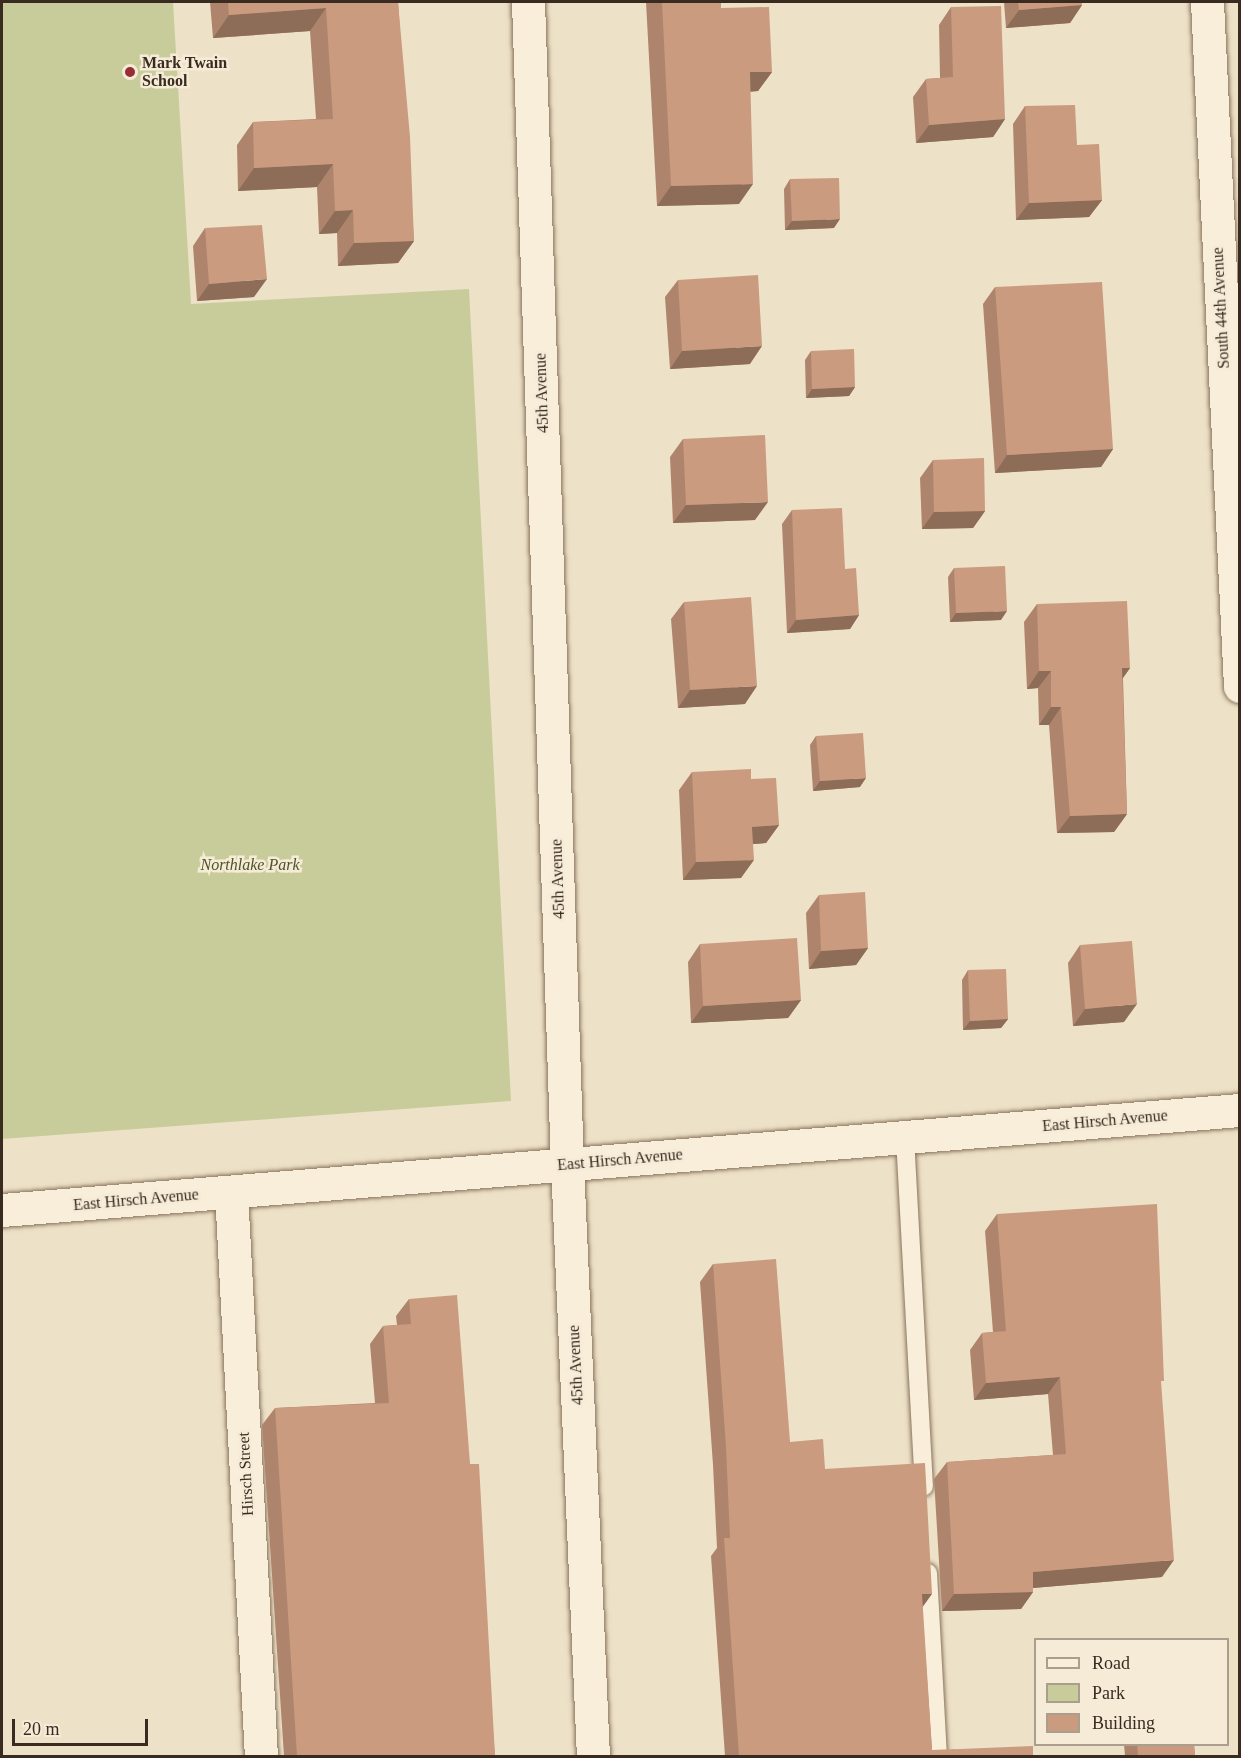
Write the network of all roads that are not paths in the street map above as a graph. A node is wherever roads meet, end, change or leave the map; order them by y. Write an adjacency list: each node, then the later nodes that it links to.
1 (528, 2): 6 (street, 45th Avenue)
2 (1207, 2): 3 (street, South 44th Avenue)
3 (1239, 686)
4 (1239, 1110): 5 (street, East Hirsch Avenue)
5 (905, 1137): 6 (street, East Hirsch Avenue); 9 (lane)
6 (567, 1164): 7 (street, East Hirsch Avenue); 12 (street, 45th Avenue)
7 (231, 1192): 8 (street, East Hirsch Avenue); 11 (street, Hirsch Street)
8 (2, 1210)
9 (925, 1506)
10 (927, 1554): 13 (lane)
11 (261, 1756)
12 (593, 1756)
13 (938, 1756)

